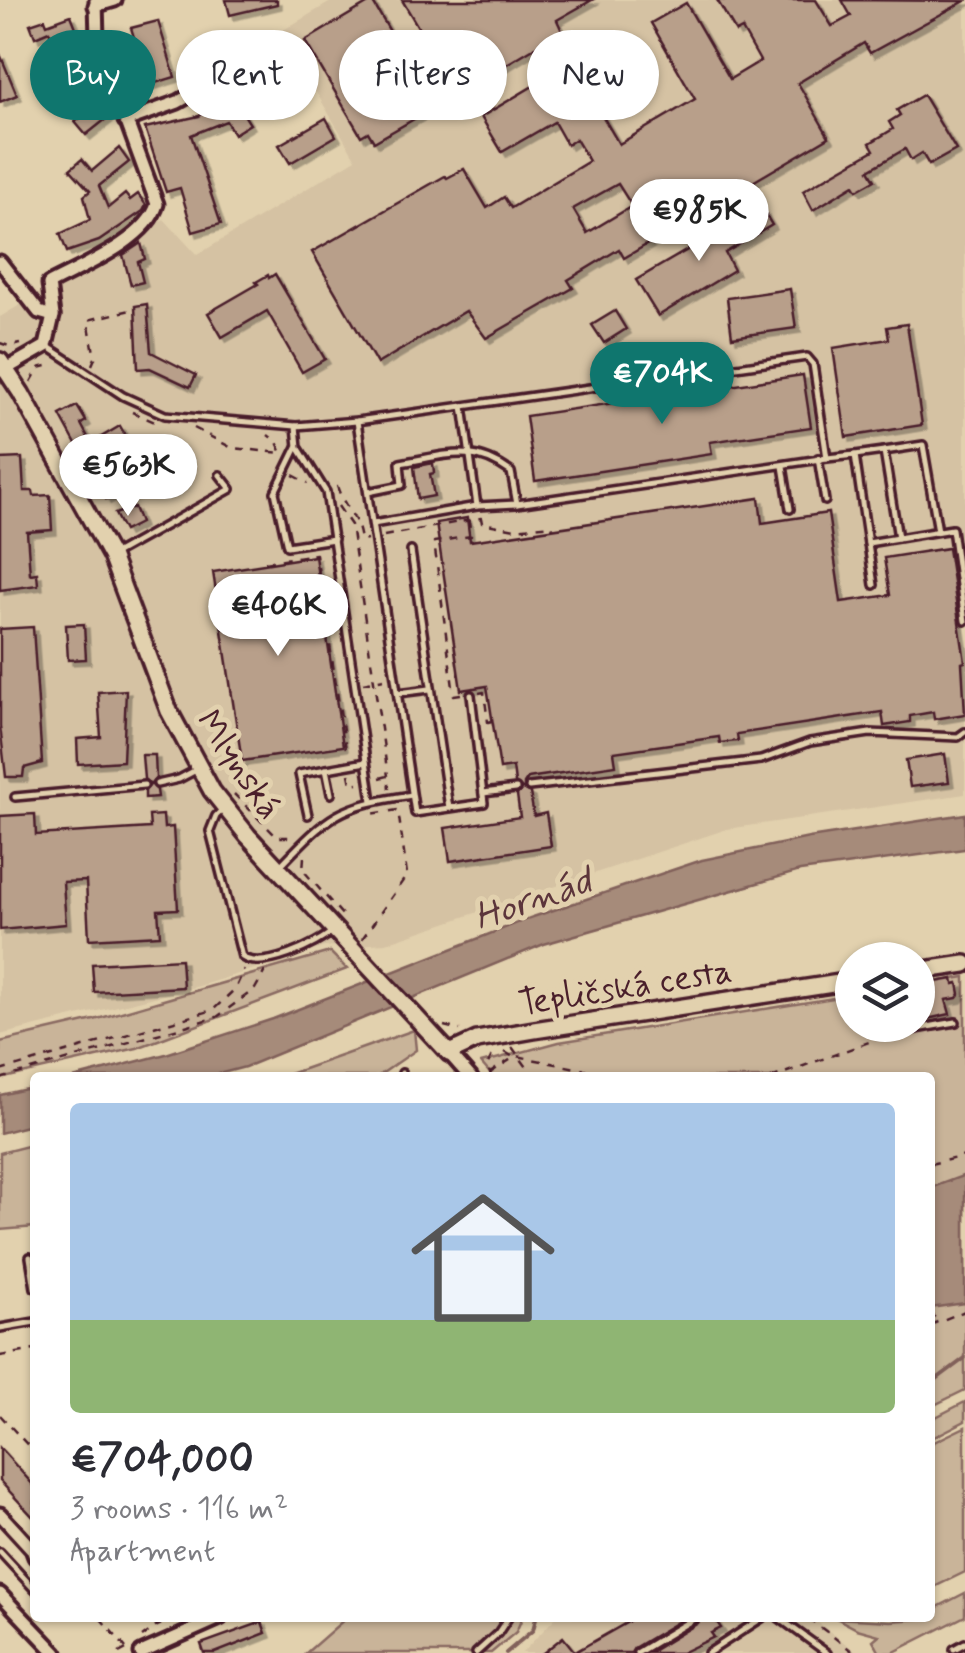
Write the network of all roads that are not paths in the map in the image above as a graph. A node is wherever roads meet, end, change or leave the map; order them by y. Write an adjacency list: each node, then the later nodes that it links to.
1 (115, 0): 2 (street)
2 (95, 3): 4 (street)
3 (176, 103): 4 (street)
4 (125, 121): 6 (street)
5 (0, 262): 6 (street)
6 (53, 316): 7 (street)
7 (46, 346): 8 (street); 11 (lane)
8 (3, 365): 31 (street, Mlynská)
9 (462, 406): 10 (lane); 14 (lane); 17 (lane)
10 (357, 421): 11 (lane); 20 (lane)
11 (296, 426): 12 (lane)
12 (298, 447): 28 (lane); 28 (lane)
13 (884, 451): 15 (lane); 26 (lane); 27 (lane)
14 (470, 452): 20 (lane); 22 (lane); 23 (lane)
15 (855, 455): 17 (lane); 29 (lane)
16 (818, 458): 17 (lane); 18 (lane); 21 (lane)
17 (827, 458)
18 (783, 466): 22 (lane); 24 (lane)
19 (220, 475): 31 (lane)
20 (368, 492): 25 (lane)
21 (825, 501)
22 (516, 504): 23 (lane)
23 (477, 506): 25 (lane)
24 (790, 508)
25 (373, 524): 35 (lane)
26 (938, 531): 27 (lane); 33 (lane)
27 (898, 538): 29 (lane)
28 (334, 539): 38 (lane)
29 (868, 543): 32 (lane)
30 (410, 551): 34 (lane)
31 (111, 556): 39 (street, Mlynská)
32 (874, 585)
33 (965, 621)
34 (431, 689): 35 (lane); 51 (lane)
35 (398, 694): 47 (lane)
36 (470, 696): 45 (lane)
37 (965, 732): 43 (lane)
38 (366, 762): 40 (lane); 49 (lane)
39 (199, 769): 41 (lane); 50 (street, Mlynská)
40 (326, 769): 46 (lane); 52 (lane)
41 (157, 784)
42 (144, 785): 48 (lane)
43 (529, 788)
44 (516, 789): 45 (lane)
45 (483, 793): 51 (lane)
46 (331, 794)
47 (412, 795): 49 (lane); 51 (lane)
48 (15, 797)
49 (372, 801): 53 (lane)
50 (224, 808): 53 (street, Mlynská); 54 (lane)
51 (449, 808)
52 (308, 815)
53 (279, 867): 54 (street, Mlynská)
54 (344, 927): 60 (street, Mlynská)
55 (965, 964): 56 (street)
56 (935, 969)
57 (835, 985): 60 (street, Tepličská cesta)
58 (956, 1022): 59 (lane)
59 (935, 1024)
60 (449, 1053): 61 (street)
61 (466, 1072)
62 (30, 1323): 63 (lane)
63 (0, 1328)
64 (0, 1514): 65 (street)
65 (30, 1546)
66 (0, 1552): 67 (lane)
67 (30, 1585)
68 (0, 1594): 75 (street)
69 (40, 1622): 75 (street)
70 (211, 1622): 79 (street)
71 (505, 1622): 80 (lane)
72 (688, 1622): 81 (lane)
73 (756, 1622): 82 (lane)
74 (784, 1622): 83 (lane)
75 (38, 1636): 78 (street)
76 (965, 1643): 77 (lane)
77 (954, 1650)
78 (56, 1653)
79 (141, 1653)
80 (476, 1653)
81 (638, 1653)
82 (708, 1653)
83 (827, 1653)

